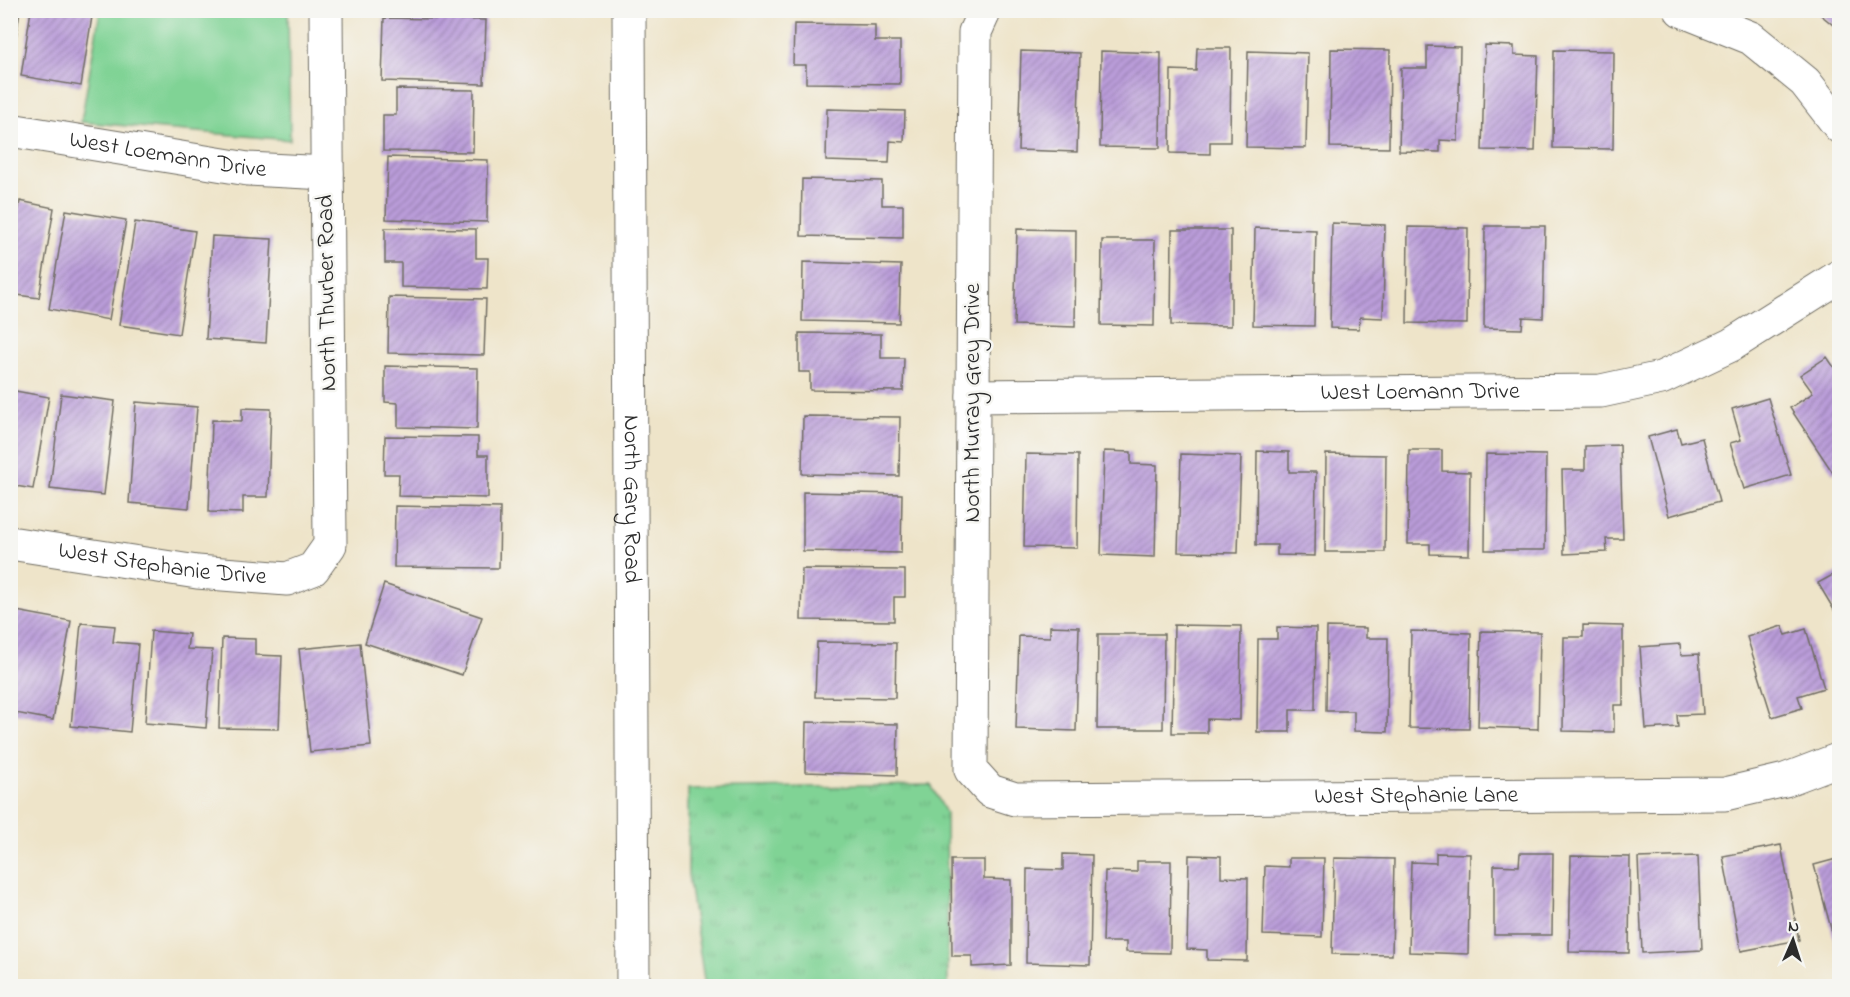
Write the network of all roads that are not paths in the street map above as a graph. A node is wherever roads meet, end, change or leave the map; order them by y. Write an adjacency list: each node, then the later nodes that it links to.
1 (326, 10): 7 (street, North Thurber Road)
2 (629, 10): 14 (street, North Gary Road)
3 (985, 10): 9 (street, North Murray Grey Drive)
4 (1681, 10): 5 (street)
5 (1839, 127)
6 (10, 130): 7 (street, West Loemann Drive)
7 (327, 173): 11 (street, North Thurber Road)
8 (1839, 276): 9 (street, West Loemann Drive)
9 (973, 396): 13 (street, North Murray Grey Drive)
10 (10, 543): 11 (street, West Stephanie Drive)
11 (313, 569)
12 (1839, 759): 13 (street, West Stephanie Lane)
13 (990, 791)
14 (633, 987)

